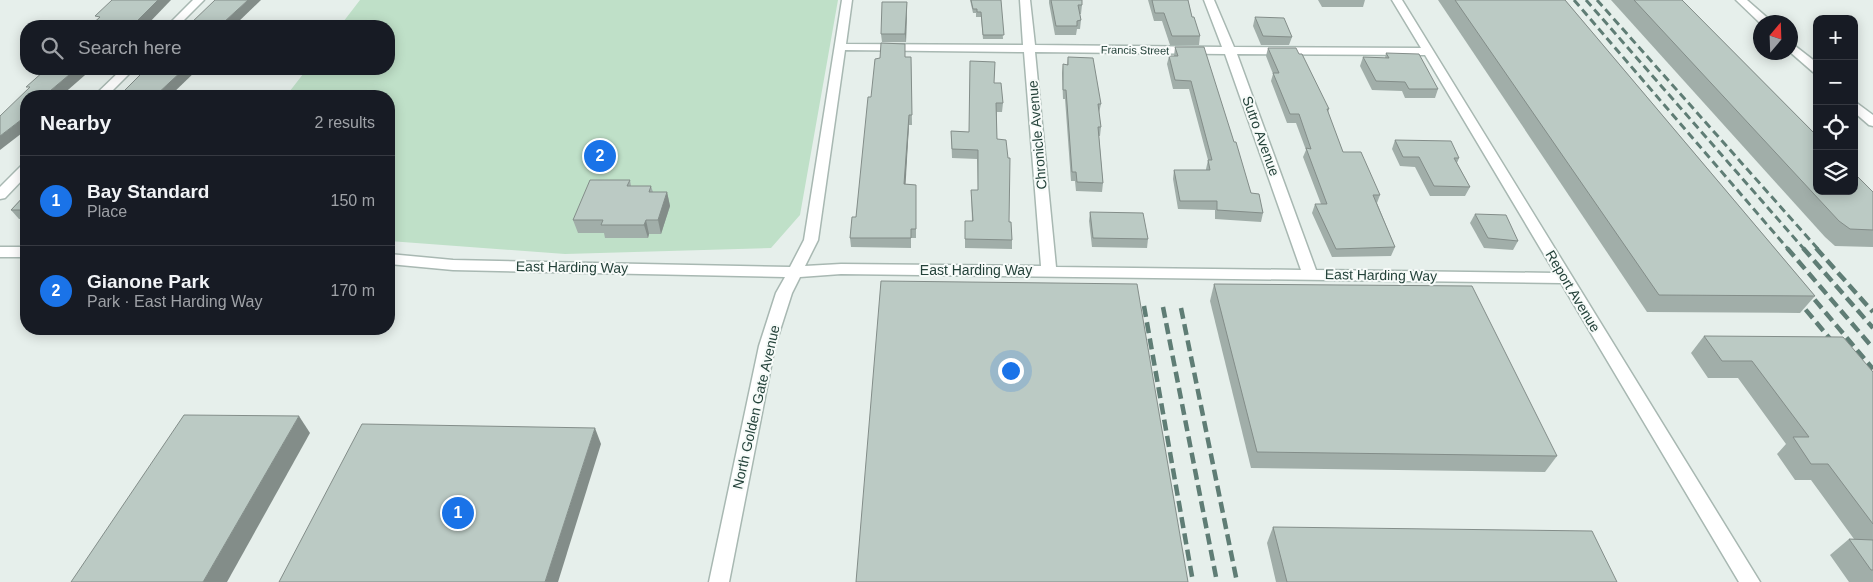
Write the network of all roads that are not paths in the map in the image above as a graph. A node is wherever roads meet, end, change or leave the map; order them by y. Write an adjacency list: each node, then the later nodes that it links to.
1 (199, 0): 8 (street)
2 (847, 0): 9 (street, North Golden Gate Avenue)
3 (1025, 0): 10 (street, Chronicle Avenue)
4 (1209, 0): 11 (street, Sutro Avenue)
5 (1397, 0): 12 (street, Report Avenue)
6 (1741, 0): 7 (street)
7 (1758, 15)
8 (178, 20)
9 (840, 47): 10 (street, Francis Street); 25 (street, North Golden Gate Avenue)
10 (1030, 49): 11 (street, Francis Street); 24 (street, Chronicle Avenue)
11 (1229, 50): 12 (street, Francis Street); 26 (street, Sutro Avenue)
12 (1429, 52): 27 (street, Report Avenue)
13 (1798, 53): 14 (street)
14 (1813, 66)
15 (122, 75): 16 (street)
16 (106, 90)
17 (1858, 109): 18 (street)
18 (1873, 122)
19 (20, 175): 20 (street)
20 (0, 195)
21 (0, 252): 22 (street)
22 (20, 252)
23 (395, 260): 25 (street, East Harding Way)
24 (1049, 271): 25 (street, East Harding Way); 26 (street, East Harding Way)
25 (795, 272): 28 (street, North Golden Gate Avenue)
26 (1310, 274): 27 (street, East Harding Way)
27 (1564, 278): 29 (street, Report Avenue)
28 (719, 582)
29 (1750, 582)

